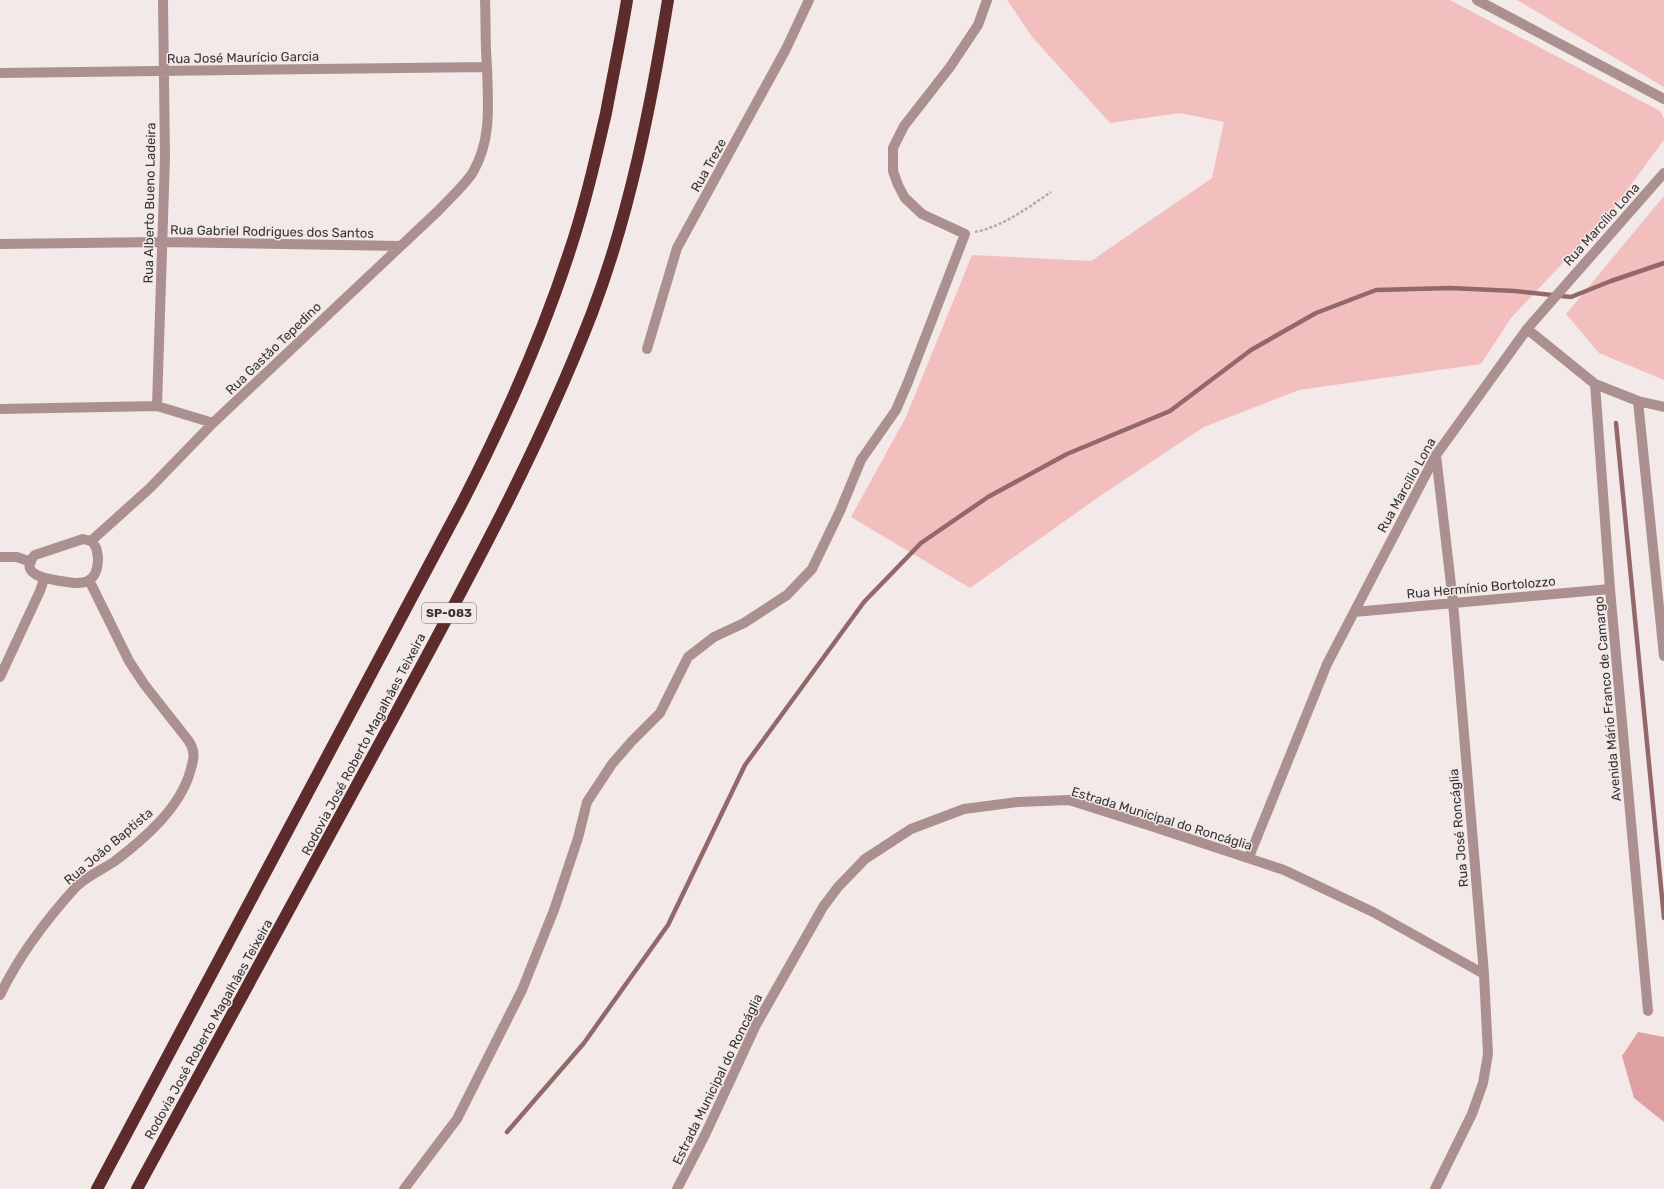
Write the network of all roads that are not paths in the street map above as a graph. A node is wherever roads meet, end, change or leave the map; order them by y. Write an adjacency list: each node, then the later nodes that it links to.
1 (163, 0): 9 (street, Rua Alberto Bueno Ladeira)
2 (485, 0): 8 (street, Rua Gastão Tepedino)
3 (627, 0): 39 (highway, Rodovia José Roberto Magalhães Teixeira / SP-083)
4 (668, 0): 40 (highway, Rodovia José Roberto Magalhães Teixeira / SP-083)
5 (809, 0): 17 (street, Rua Treze)
6 (986, 0): 41 (street)
7 (1477, 0): 11 (street)
8 (486, 67): 9 (street, Rua José Maurício Garcia); 15 (street, Rua Gastão Tepedino)
9 (164, 70): 10 (street, Rua José Maurício Garcia); 13 (street, Rua Alberto Bueno Ladeira)
10 (0, 73)
11 (1664, 99)
12 (1664, 173): 16 (street, Rua Marcílio Lona)
13 (161, 242): 14 (street, Rua Gabriel Rodrigues dos Santos); 15 (street, Rua Gabriel Rodrigues dos Santos); 20 (street, Rua Alberto Bueno Ladeira)
14 (0, 244)
15 (400, 246): 23 (street, Rua Gastão Tepedino)
16 (1527, 329): 18 (street); 24 (street, Rua Marcílio Lona)
17 (647, 349)
18 (1594, 384): 19 (street); 30 (street, Avenida Mário Franco de Camargo)
19 (1638, 400): 21 (street); 33 (street)
20 (157, 406): 22 (street); 23 (street)
21 (1664, 407)
22 (0, 409)
23 (213, 423): 25 (street, Rua Gastão Tepedino)
24 (1436, 455): 31 (street, Rua José Roncáglia); 32 (street, Rua Marcílio Lona)
25 (91, 541): 27 (street); 29 (street)
26 (0, 557): 27 (street)
27 (31, 562): 28 (street)
28 (44, 578): 29 (street); 34 (street)
29 (89, 580): 37 (street, Rua João Baptista)
30 (1610, 589): 31 (street, Rua Hermínio Bortolozzo); 38 (street, Avenida Mário Franco de Camargo)
31 (1453, 602): 32 (street, Rua Hermínio Bortolozzo); 36 (street, Rua José Roncáglia)
32 (1354, 612): 35 (street, Rua Marcílio Lona)
33 (1664, 656)
34 (0, 677)
35 (1249, 857): 36 (street, Estrada Municipal do Roncáglia); 42 (street, Estrada Municipal do Roncáglia)
36 (1484, 974): 43 (street, Rua José Roncáglia)
37 (0, 995)
38 (1648, 1011)
39 (97, 1189)
40 (137, 1189)
41 (404, 1189)
42 (677, 1189)
43 (1435, 1189)

